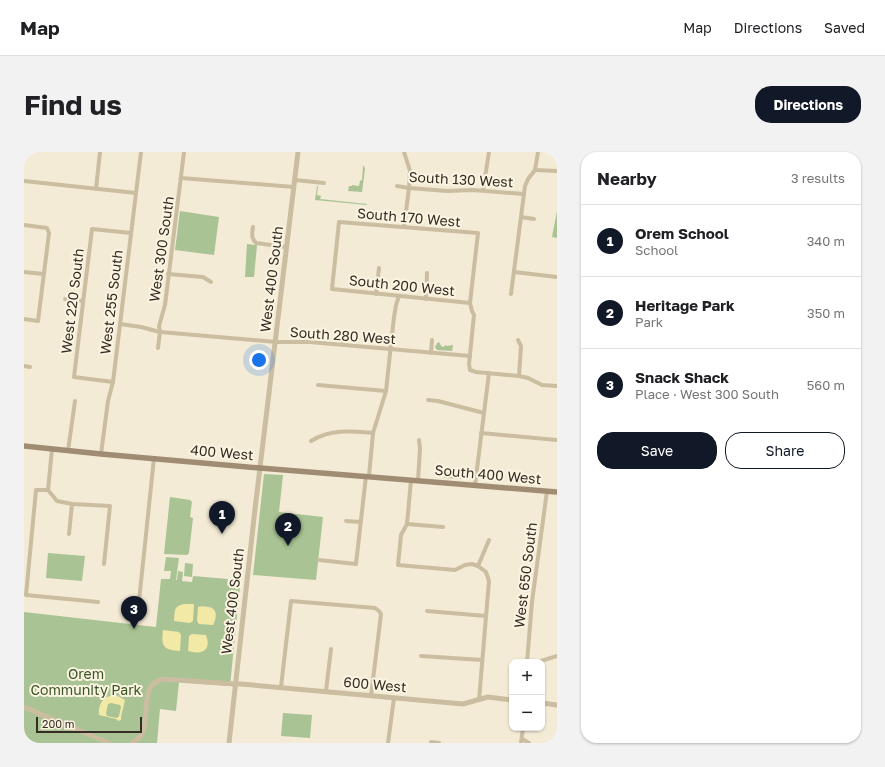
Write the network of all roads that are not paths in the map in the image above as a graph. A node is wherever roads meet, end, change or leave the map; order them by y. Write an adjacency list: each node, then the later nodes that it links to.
1 (100, 152): 17 (street)
2 (141, 152): 19 (street, West 255 South)
3 (184, 152): 10 (street, West 300 South)
4 (298, 152): 11 (street, West 400 South)
5 (404, 152): 16 (street)
6 (489, 152): 18 (street)
7 (538, 152): 8 (street)
8 (535, 170): 9 (street); 20 (street)
9 (557, 171)
10 (181, 178): 15 (street); 33 (street, West 300 South)
11 (295, 180): 13 (street); 15 (street, West 400 South)
12 (24, 181): 17 (street)
13 (324, 183)
14 (397, 186): 16 (street, South 130 West)
15 (294, 187): 27 (street, West 400 South)
16 (409, 188): 18 (street, South 130 West); 25 (street)
17 (96, 189): 19 (street)
18 (483, 190): 20 (street, South 130 West)
19 (136, 194): 26 (street, West 255 South)
20 (524, 194): 21 (street)
21 (521, 217): 22 (street); 30 (street)
22 (534, 219)
23 (24, 225): 32 (street)
24 (253, 227): 27 (street)
25 (404, 227): 36 (street, South 170 West); 43 (street, South 170 West)
26 (131, 233): 42 (street, West 220 South); 45 (street, West 255 South)
27 (286, 247): 50 (street, West 400 South)
28 (379, 268): 37 (street)
29 (24, 272): 32 (street)
30 (514, 272): 34 (street); 38 (street)
31 (427, 273): 40 (street)
32 (44, 274): 44 (street)
33 (168, 274): 35 (street); 46 (street, West 300 South)
34 (557, 277)
35 (211, 282)
36 (332, 289): 37 (street, South 200 West)
37 (376, 294): 39 (street, South 200 West)
38 (511, 294)
39 (399, 296): 40 (street, South 200 West); 53 (street)
40 (426, 298): 43 (street, South 200 West)
41 (65, 299): 42 (street)
42 (83, 302): 60 (street, West 220 South)
43 (470, 303): 55 (street)
44 (24, 319)
45 (120, 324): 46 (street, South 280 West); 60 (street, West 255 South)
46 (160, 332): 50 (street, South 280 West); 52 (street, West 300 South)
47 (343, 332): 51 (street)
48 (432, 340): 54 (street)
49 (518, 340): 59 (street)
50 (276, 342): 51 (street, South 280 West); 77 (street, West 400 South)
51 (342, 345): 53 (street, South 280 West)
52 (158, 348)
53 (391, 349): 54 (street, South 280 West); 63 (street)
54 (431, 353): 55 (street, South 280 West)
55 (470, 356): 58 (street)
56 (24, 366): 57 (street)
57 (30, 367)
58 (488, 373): 59 (street); 66 (street)
59 (519, 376): 62 (street)
60 (113, 382): 75 (street, West 255 South)
61 (318, 385): 63 (street)
62 (557, 386)
63 (386, 391): 67 (street)
64 (428, 400): 66 (street)
65 (75, 401): 74 (street)
66 (484, 413): 68 (street)
67 (373, 433): 71 (street); 78 (street)
68 (481, 433): 70 (street); 80 (street)
69 (418, 440): 79 (street)
70 (557, 440)
71 (311, 441)
72 (24, 446): 73 (main road, 400 West)
73 (52, 449): 74 (main road, 400 West); 81 (street)
74 (68, 451): 75 (main road, 400 West)
75 (101, 454): 76 (main road, 400 West)
76 (154, 458): 77 (main road, 400 West); 95 (street)
77 (260, 468): 78 (main road, 400 West); 104 (street, West 400 South)
78 (367, 476): 79 (main road, 400 West); 86 (street)
79 (415, 480): 80 (main road, South 400 West); 87 (street)
80 (475, 485): 82 (main road, South 400 West)
81 (48, 490): 84 (street); 94 (street)
82 (547, 491): 83 (main road, South 400 West); 101 (street, West 650 South)
83 (557, 492)
84 (72, 504): 89 (street); 92 (street)
85 (346, 521): 86 (street)
86 (360, 522): 91 (street)
87 (407, 524): 88 (street); 93 (street)
88 (443, 527)
89 (69, 534)
90 (489, 540): 93 (street)
91 (319, 560)
92 (104, 564)
93 (478, 566): 97 (street)
94 (98, 602)
95 (139, 602)
96 (427, 611): 97 (street)
97 (486, 616): 102 (street)
98 (331, 649): 106 (street)
99 (421, 656): 102 (street)
100 (557, 656): 103 (street)
101 (527, 659)
102 (482, 660): 109 (street)
103 (545, 660)
104 (235, 684): 105 (street, 600 West); 118 (street, 600 West); 119 (street, West 400 South)
105 (281, 687): 106 (street, 600 West); 107 (street)
106 (326, 691): 107 (street, 600 West)
107 (371, 696): 108 (street, 600 West)
108 (394, 698): 109 (street, 600 West); 120 (street)
109 (479, 700): 110 (street, 600 West)
110 (509, 700)
111 (545, 703): 112 (street)
112 (557, 705)
113 (24, 707): 117 (street)
114 (523, 731): 115 (street)
115 (522, 741): 122 (street)
116 (431, 742): 121 (street)
117 (109, 743)
118 (132, 743)
119 (229, 743)
120 (388, 743)
121 (439, 743)
122 (529, 743)

